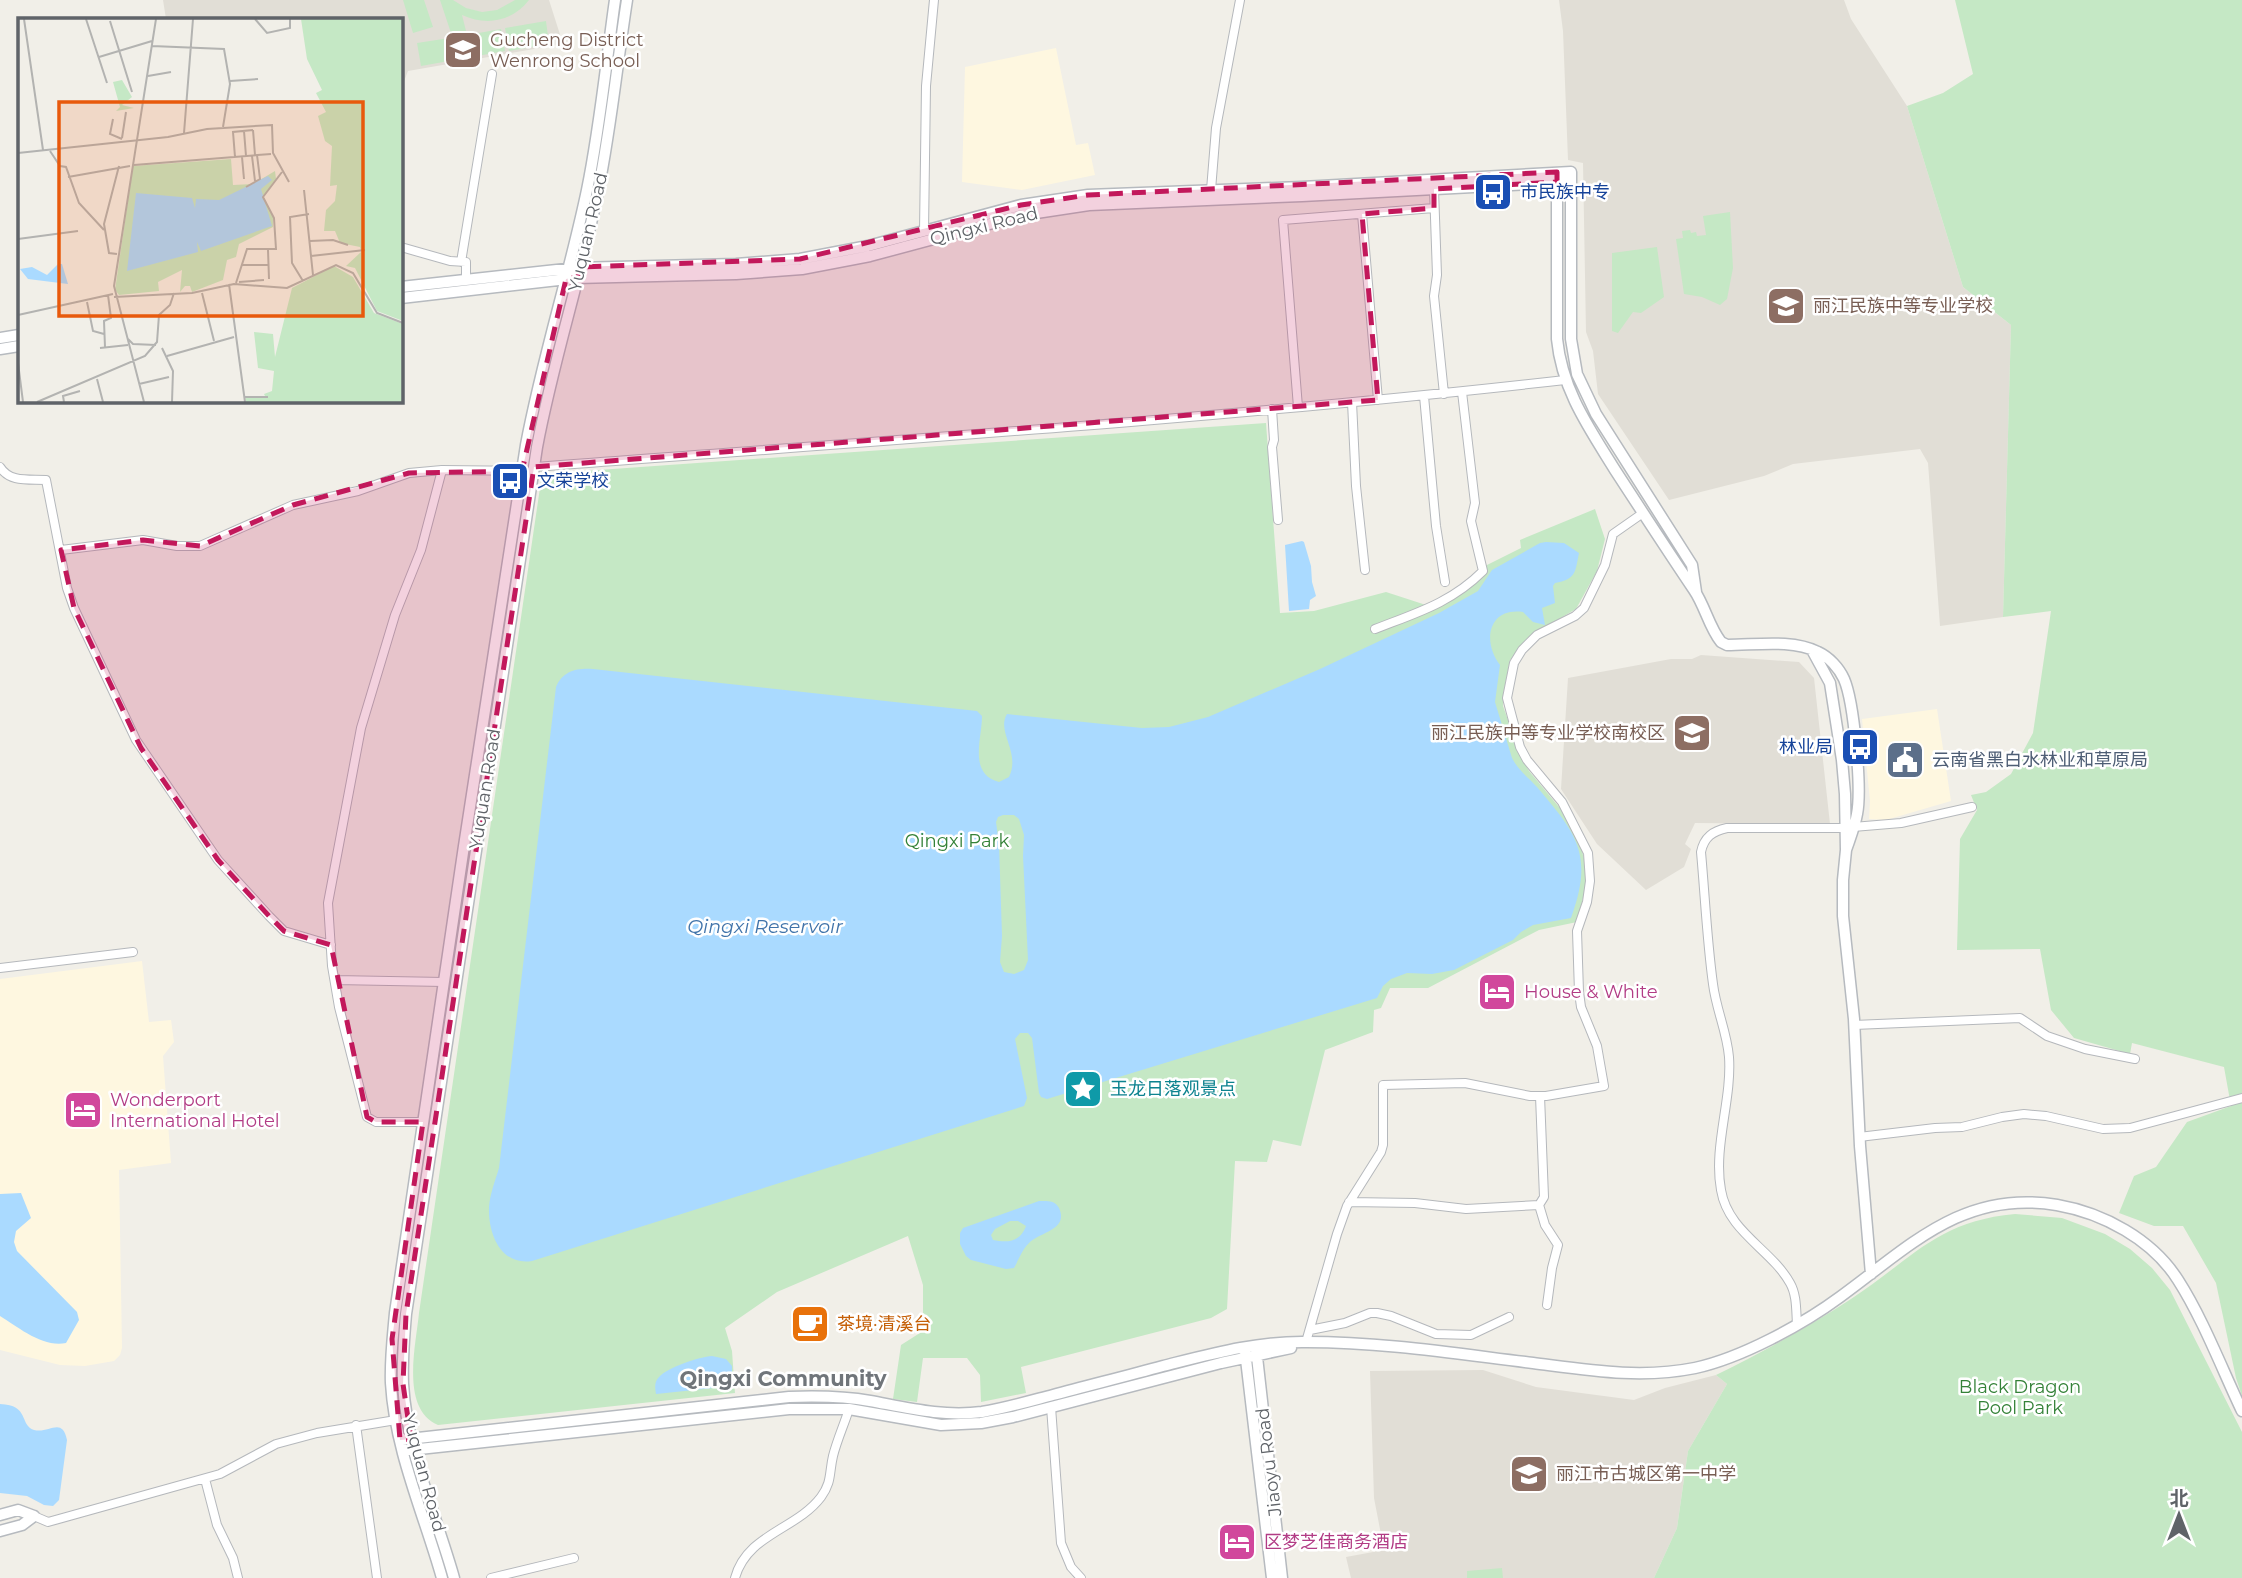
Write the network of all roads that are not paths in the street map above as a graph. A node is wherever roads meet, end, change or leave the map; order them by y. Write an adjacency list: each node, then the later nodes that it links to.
1 (615, 0): 14 (street, Yuquan Road)
2 (627, 0): 14 (street, Yuquan Road)
3 (934, 0): 11 (street)
4 (1240, 0): 8 (street)
5 (492, 74): 13 (street)
6 (1557, 177): 7 (street, Qingxi Road); 8 (street, Qingxi Road); 22 (street); 39 (street, Qingxi Road)
7 (1434, 189): 9 (street); 14 (street, Qingxi Road)
8 (1211, 190): 11 (street, Qingxi Road)
9 (1434, 208): 10 (street); 24 (street)
10 (1362, 214): 26 (street); 28 (street)
11 (924, 231): 14 (street, Qingxi Road)
12 (402, 247): 13 (street)
13 (461, 262): 15 (street)
14 (573, 273): 15 (street, Qingxi Road); 17 (street, Qingxi Road); 31 (street, Yuquan Road); 33 (street, Yuquan Road)
15 (466, 279): 16 (street, Qingxi Road)
16 (402, 287)
17 (402, 298)
18 (18, 335): 19 (street)
19 (0, 338)
20 (18, 346): 21 (street)
21 (0, 349)
22 (1564, 380): 23 (street); 34 (street)
23 (1462, 392): 24 (street); 40 (street)
24 (1444, 394): 25 (street)
25 (1424, 396): 26 (street); 38 (street)
26 (1378, 400): 27 (street)
27 (1352, 402): 28 (street); 37 (street)
28 (1298, 407): 29 (street)
29 (1272, 409): 31 (street); 35 (street)
30 (0, 467): 36 (street)
31 (534, 467): 70 (street, Yuquan Road)
32 (442, 470): 33 (street); 36 (street); 43 (street)
33 (522, 471): 47 (street, Yuquan Road)
34 (1643, 513): 39 (street); 50 (street)
35 (1278, 520)
36 (61, 550): 43 (street)
37 (1364, 570)
38 (1445, 582)
39 (1696, 592): 42 (street)
40 (1375, 629)
41 (1972, 807): 42 (street)
42 (1849, 828): 48 (street); 59 (street)
43 (331, 945): 46 (street)
44 (133, 952): 45 (street)
45 (0, 968)
46 (335, 980): 47 (street); 52 (street)
47 (444, 982): 52 (street, Yuquan Road)
48 (1854, 1025): 49 (street); 53 (street)
49 (2135, 1059)
50 (1541, 1096): 54 (street); 55 (street)
51 (2242, 1098): 53 (street)
52 (424, 1122): 68 (street, Yuquan Road)
53 (1859, 1137): 56 (street)
54 (1349, 1202): 55 (street); 61 (street)
55 (1539, 1205): 57 (street)
56 (1871, 1274): 59 (street); 67 (street)
57 (1547, 1305)
58 (1509, 1317): 60 (street)
59 (1797, 1324): 64 (street)
60 (1442, 1335): 61 (street); 64 (street)
61 (1308, 1336): 62 (street); 63 (street)
62 (1324, 1342): 63 (street); 64 (street)
63 (1251, 1351): 65 (street); 70 (street); 83 (street, Jiaoyu Road); 84 (street, Jiaoyu Road)
64 (1440, 1352)
65 (1051, 1407): 66 (street); 82 (street)
66 (849, 1409): 70 (street); 81 (street)
67 (2242, 1411)
68 (396, 1420): 69 (street); 70 (street, Yuquan Road)
69 (356, 1425): 71 (street); 77 (street)
70 (407, 1445): 78 (street, Yuquan Road); 79 (street, Yuquan Road)
71 (205, 1479): 73 (street); 76 (street)
72 (0, 1515): 73 (street)
73 (34, 1516): 74 (street)
74 (0, 1531)
75 (574, 1558): 80 (street)
76 (238, 1578)
77 (377, 1578)
78 (442, 1578)
79 (454, 1578)
80 (491, 1578)
81 (735, 1578)
82 (1081, 1578)
83 (1272, 1578)
84 (1282, 1578)

